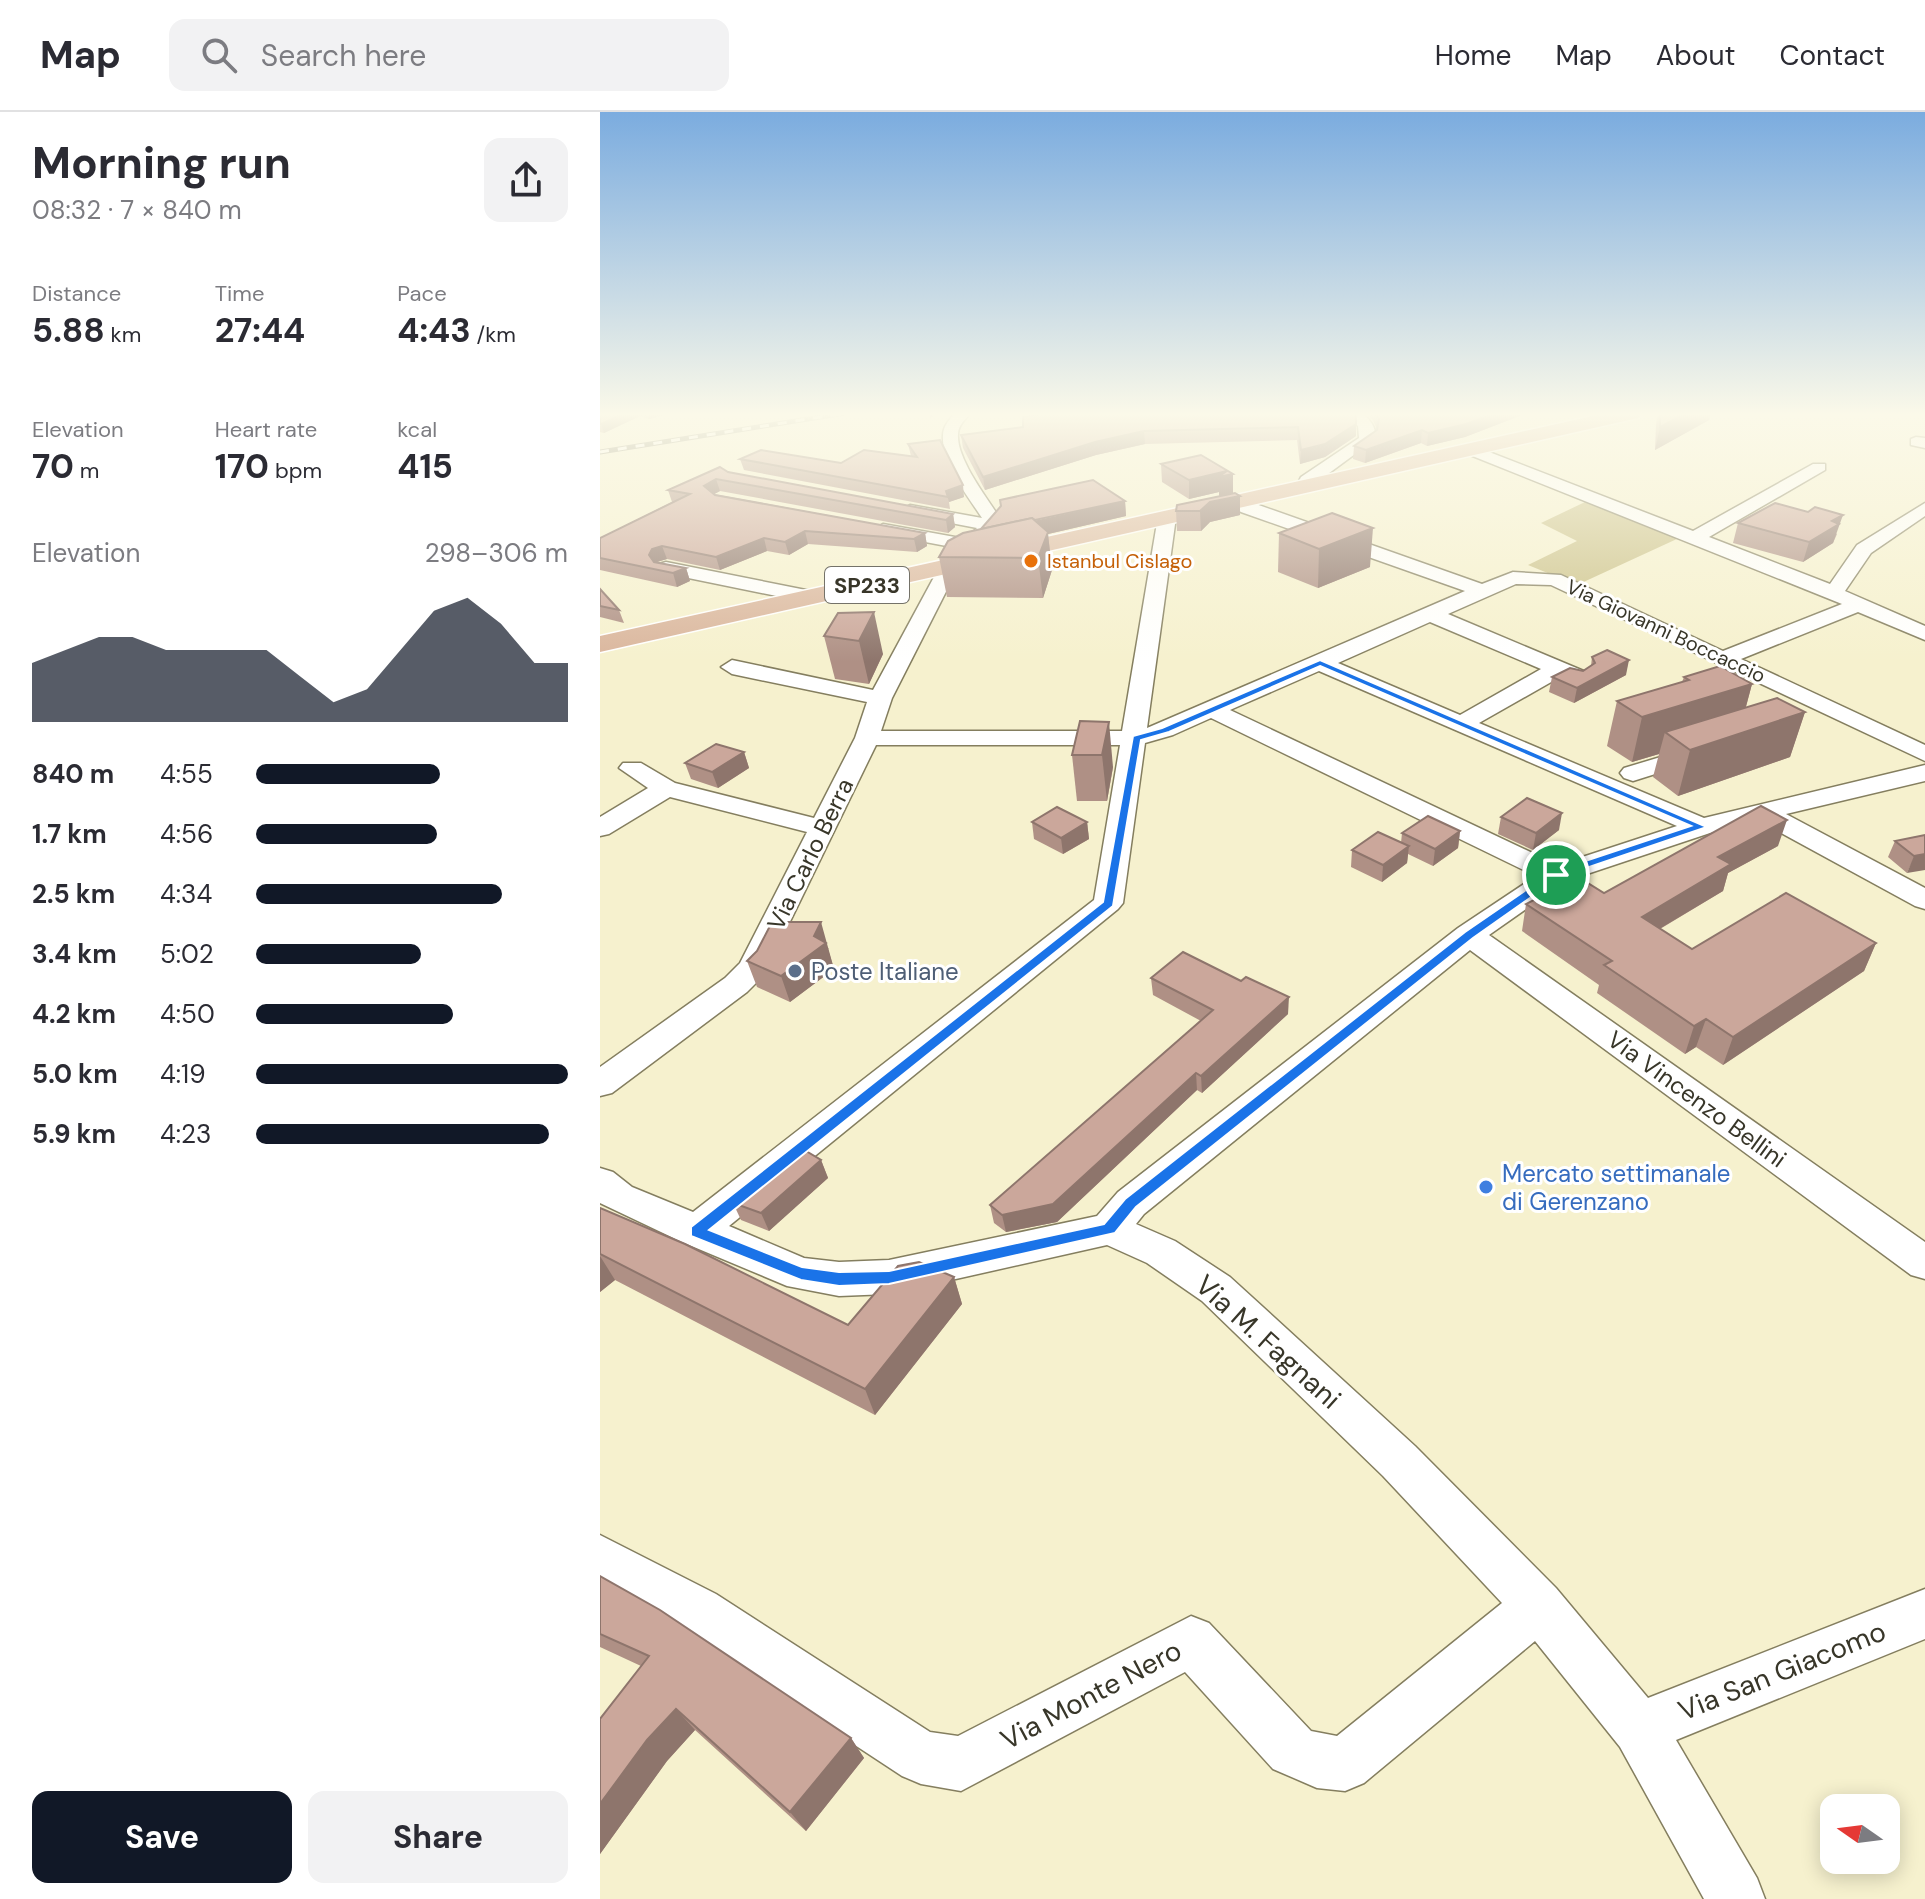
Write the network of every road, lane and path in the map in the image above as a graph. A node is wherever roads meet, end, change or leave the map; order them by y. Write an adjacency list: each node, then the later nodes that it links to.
1 (978, 495): 9 (street)
2 (1265, 495): 5 (main road, SP233)
3 (1586, 495): 11 (street)
4 (1769, 495): 11 (street)
5 (1236, 502): 10 (main road, SP233); 15 (street)
6 (887, 506): 9 (street)
7 (1925, 508): 16 (street)
8 (860, 525): 12 (street)
9 (990, 525): 12 (street)
10 (1166, 525): 12 (main road, SP233); 31 (street)
11 (1694, 538): 16 (street)
12 (975, 552): 13 (main road, SP233)
13 (950, 566): 17 (main road, SP233); 25 (street, Via Carlo Berra)
14 (666, 568): 17 (street)
15 (1483, 591): 19 (street, Via Giovanni Boccaccio); 22 (street, Via Giovanni Boccaccio)
16 (1834, 593): 18 (street)
17 (811, 597): 21 (main road, SP233)
18 (1857, 605): 20 (street); 22 (street)
19 (1430, 614): 23 (street, Via Giovanni Boccaccio); 29 (street)
20 (1925, 634)
21 (600, 644)
22 (1724, 658): 26 (street, Via Giovanni Boccaccio)
23 (1320, 663): 27 (street, Via Giovanni Boccaccio); 29 (street)
24 (732, 667): 25 (street)
25 (880, 698): 30 (street, Via Carlo Berra)
26 (1833, 709): 28 (street); 33 (street, Via Giovanni Boccaccio)
27 (1212, 710): 31 (street, Via Giovanni Boccaccio); 42 (street)
28 (1804, 718)
29 (1462, 723): 39 (street)
30 (867, 738): 31 (street, Via Giovanni Boccaccio); 41 (street, Via Carlo Berra)
31 (1136, 738): 48 (street)
32 (1719, 746): 35 (street)
33 (1925, 754)
34 (632, 768): 37 (street)
35 (1633, 773)
36 (1925, 773): 38 (street)
37 (666, 788): 40 (street); 41 (street)
38 (1760, 811): 39 (street); 43 (street)
39 (1701, 827): 42 (street)
40 (600, 828)
41 (822, 828): 45 (street, Via Carlo Berra)
42 (1556, 875): 44 (street)
43 (1925, 900)
44 (1469, 935): 47 (street); 49 (street, Via Vincenzo Bellini)
45 (600, 1084)
46 (606, 1197): 48 (street)
47 (1109, 1229): 48 (street); 51 (street, Via M. Fagnani)
48 (696, 1231)
49 (1925, 1263)
50 (600, 1559): 51 (street, Via Monte Nero)
51 (1538, 1606): 53 (street, Via M. Fagnani)
52 (1925, 1614): 53 (street, Via San Giacomo)
53 (1639, 1728): 54 (street, Via M. Fagnani)
54 (1736, 1899)

